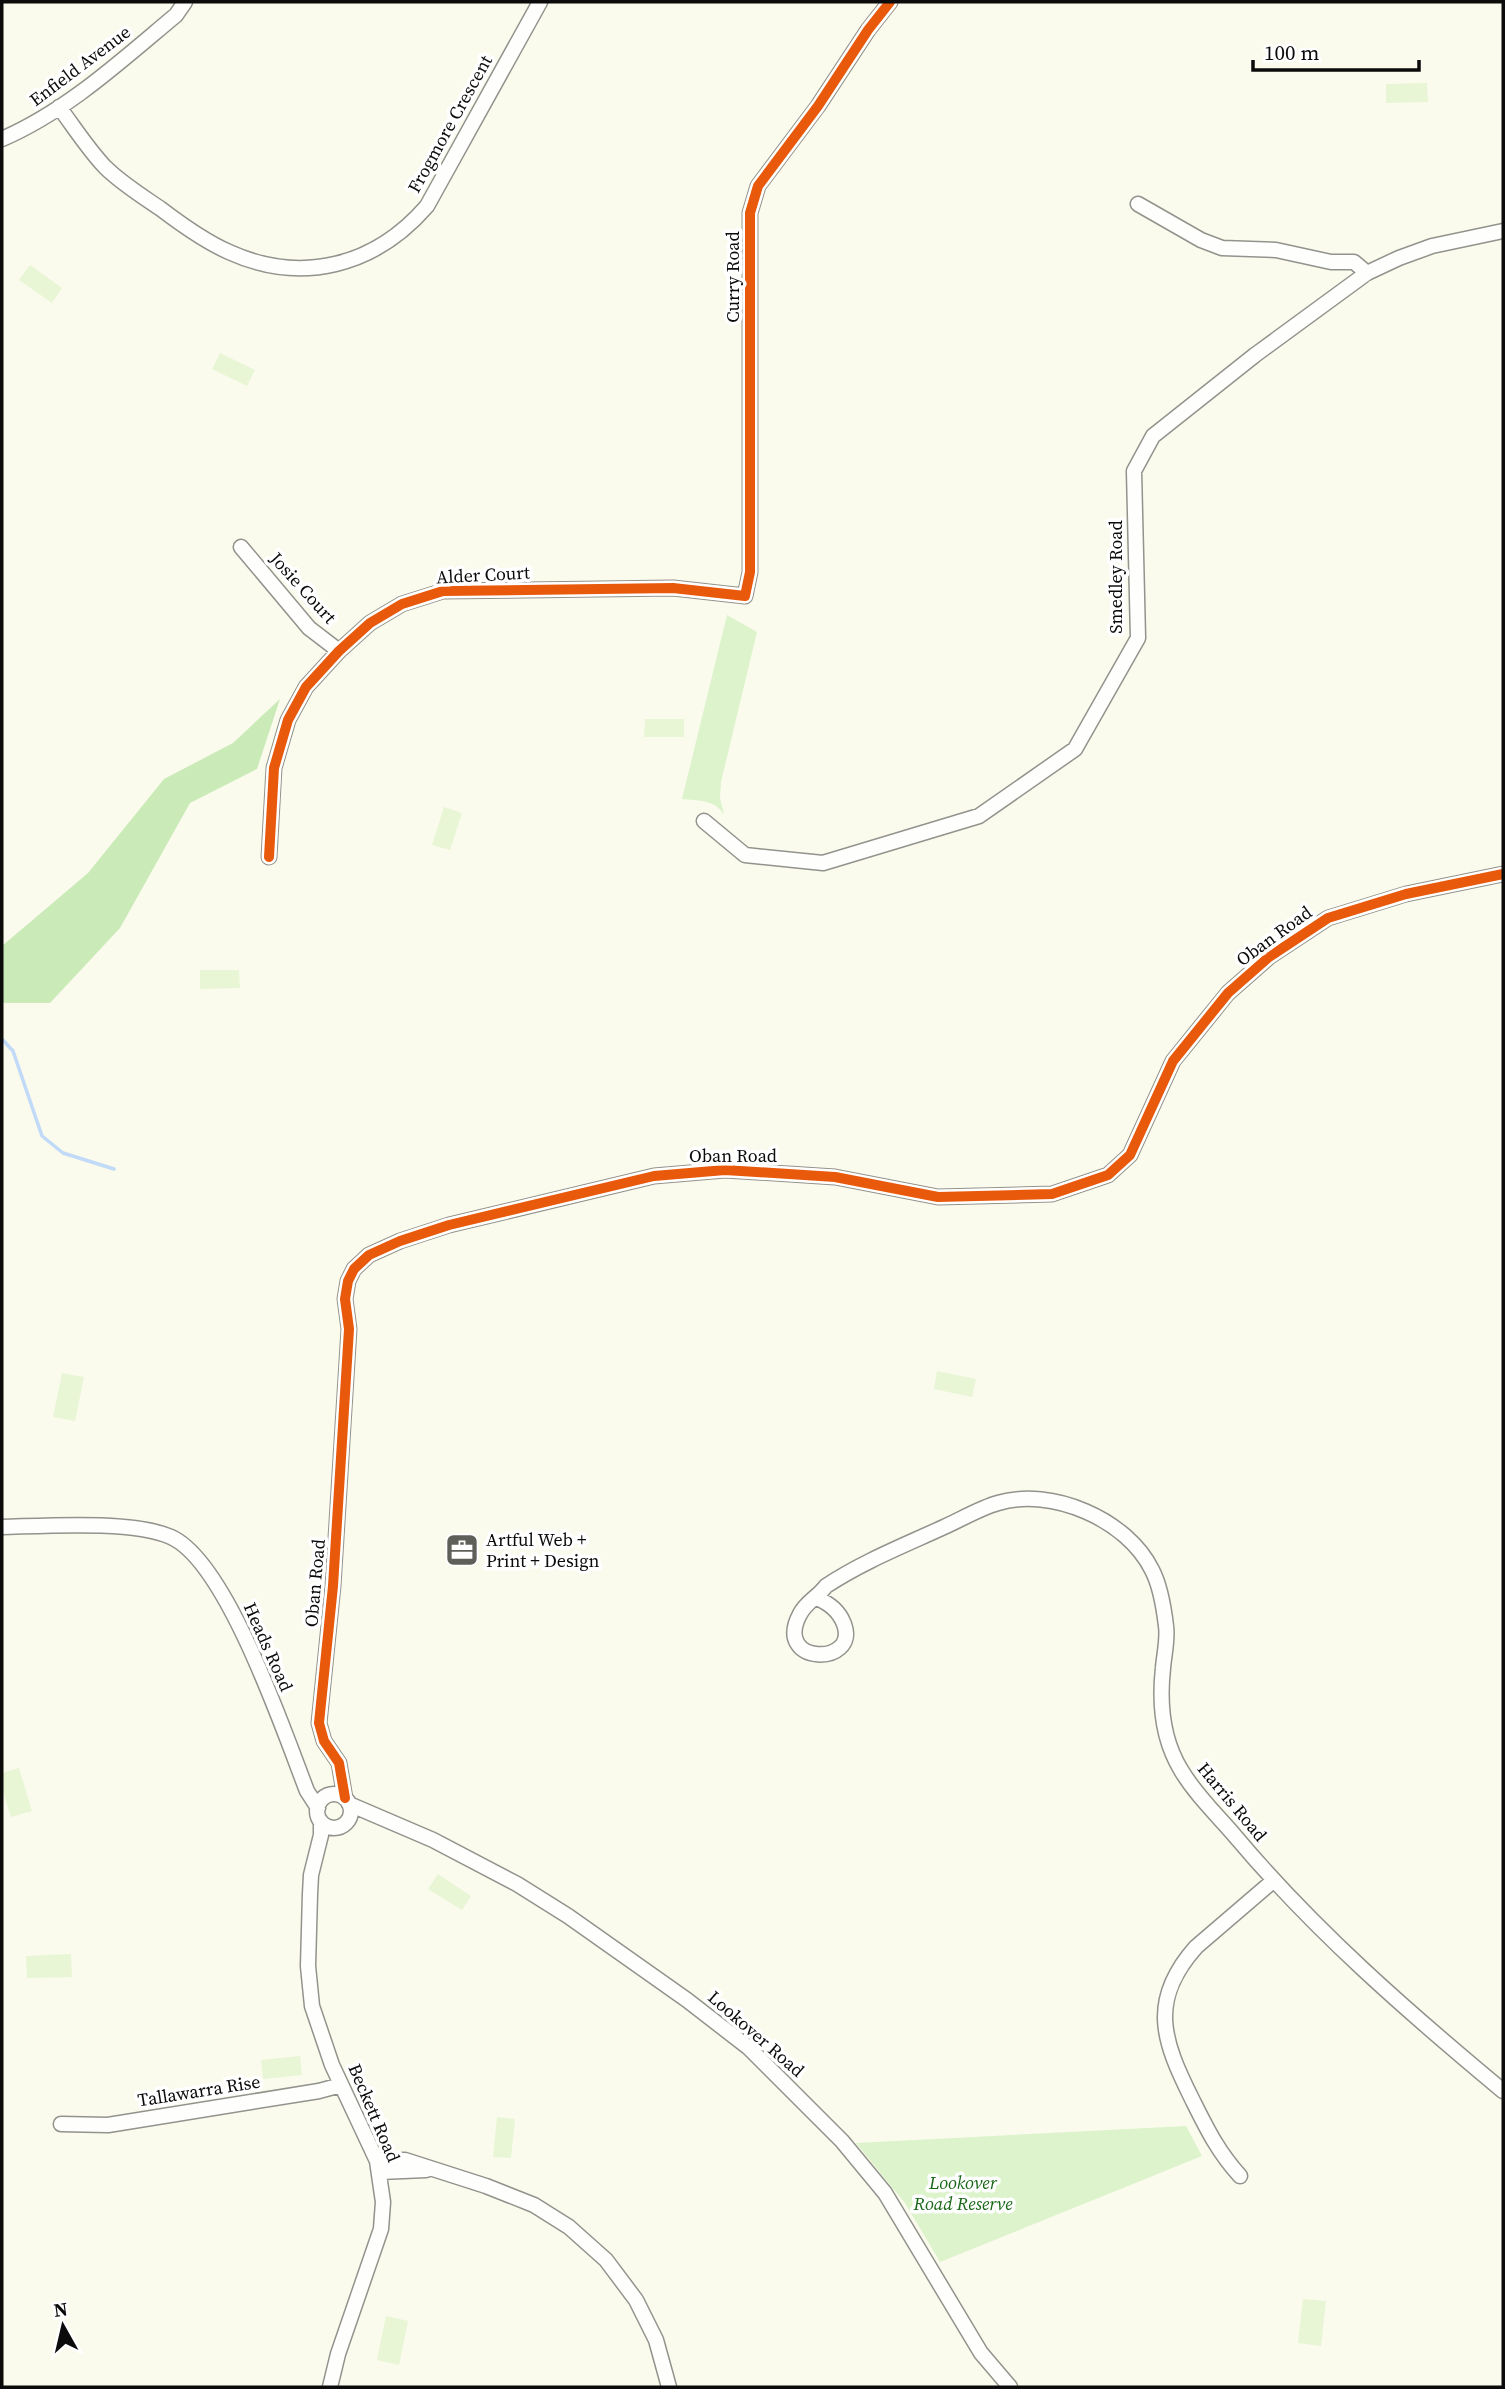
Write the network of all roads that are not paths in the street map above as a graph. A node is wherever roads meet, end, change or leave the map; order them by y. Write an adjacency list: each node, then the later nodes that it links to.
1 (185, 2): 4 (street, Enfield Avenue)
2 (540, 2): 5 (street, Frogmore Crescent)
3 (890, 2): 11 (street, Curry Road)
4 (173, 8): 5 (street, Enfield Avenue)
5 (60, 107): 6 (street, Enfield Avenue)
6 (2, 139)
7 (1138, 204): 9 (street)
8 (1503, 230): 9 (street, Smedley Road)
9 (1367, 273): 13 (street, Smedley Road)
10 (241, 547): 12 (street, Josie Court)
11 (745, 596): 12 (street, Alder Court)
12 (339, 651): 14 (street, Alder Court)
13 (704, 821)
14 (269, 857)
15 (1503, 874): 19 (street, Oban Road)
16 (2, 1527): 18 (street, Heads Road)
17 (817, 1598): 21 (street, Harris Road)
18 (307, 1791): 19 (street); 20 (street, Heads Road)
19 (341, 1802): 20 (street, Beckett Road); 20 (street); 29 (street, Lookover Road)
20 (324, 1819): 22 (street, Beckett Road)
21 (1273, 1881): 23 (street, Harris Road); 26 (street)
22 (341, 2085): 24 (street, Tallawarra Rise); 25 (street, Beckett Road)
23 (1503, 2091)
24 (61, 2123)
25 (378, 2167): 27 (street, Beckett Road); 28 (street)
26 (1240, 2176)
27 (330, 2387)
28 (669, 2387)
29 (1010, 2387)

